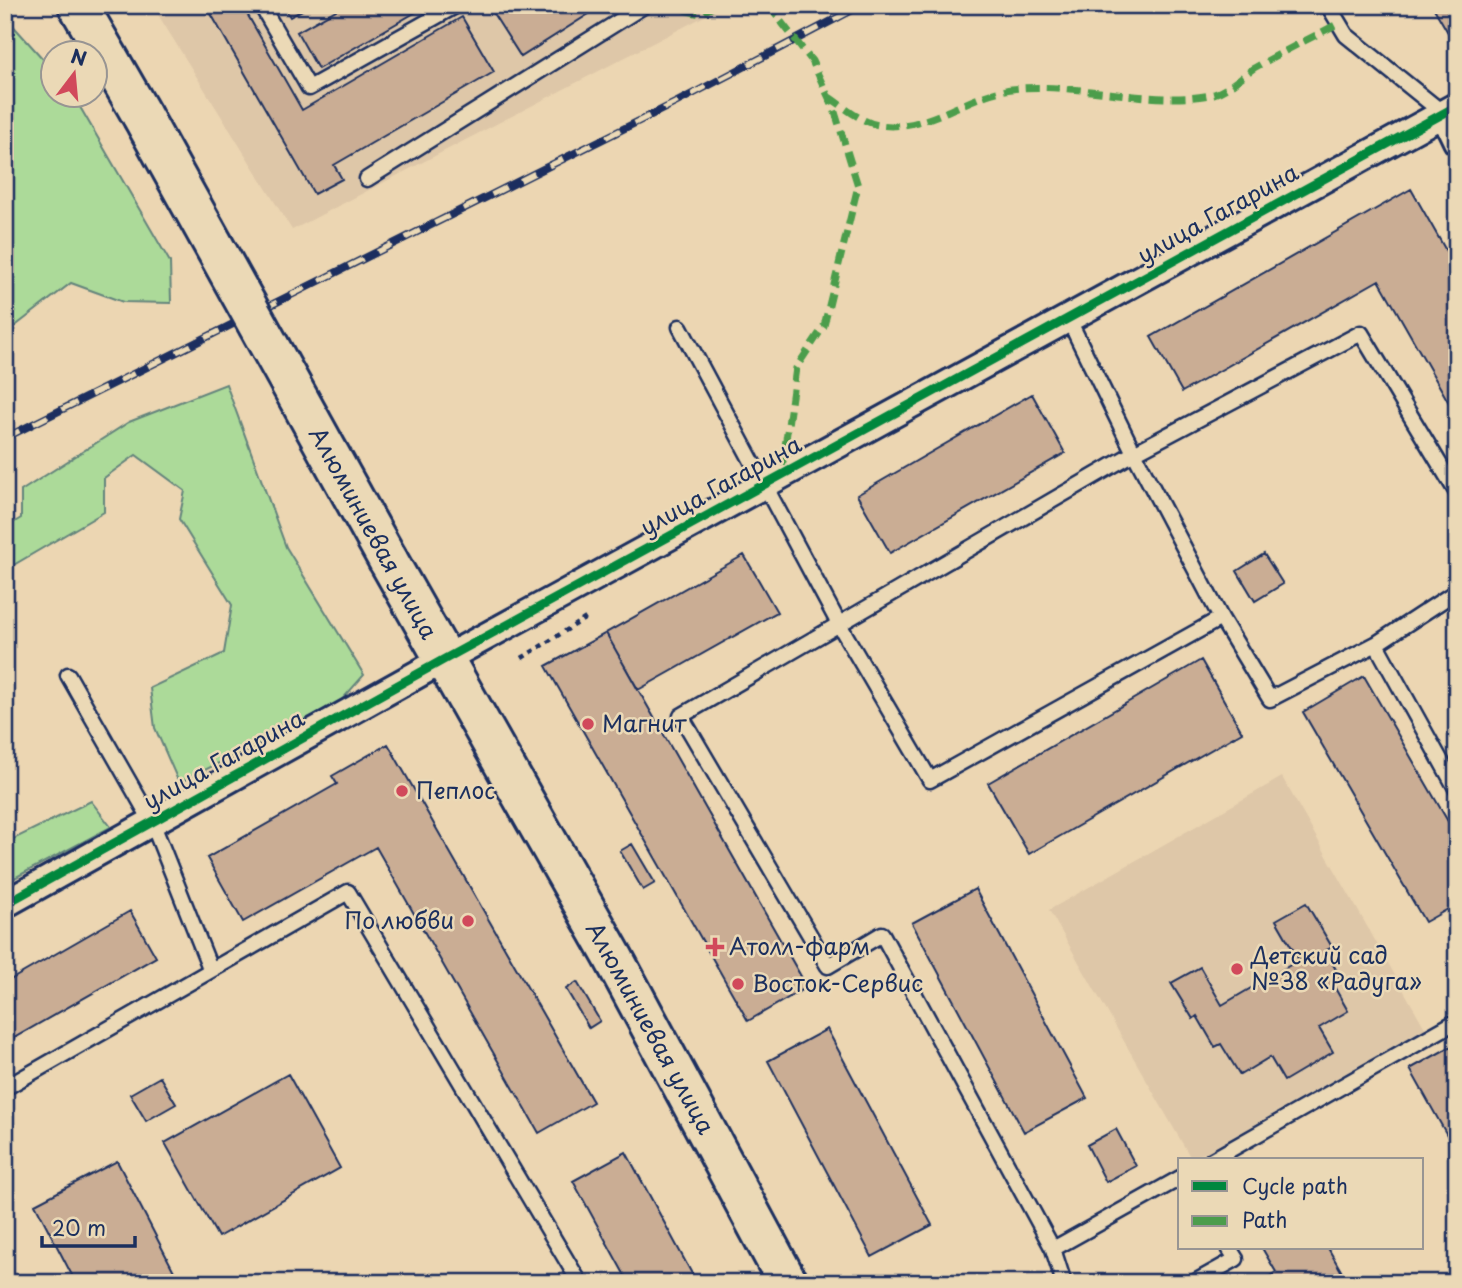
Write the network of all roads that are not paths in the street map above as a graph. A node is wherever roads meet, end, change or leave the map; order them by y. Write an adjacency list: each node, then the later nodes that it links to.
1 (78, 5): 18 (main road, Алюминиевая улица, bridge)
2 (261, 5): 3 (lane)
3 (457, 5)
4 (645, 5): 8 (lane)
5 (1328, 5): 6 (lane)
6 (1450, 110): 7 (street); 9 (street, улица Гагарина)
7 (1457, 141)
8 (367, 179)
9 (1068, 318): 11 (lane); 12 (street, улица Гагарина)
10 (680, 327): 12 (lane)
11 (1134, 453): 13 (lane); 15 (lane); 16 (lane)
12 (765, 484): 16 (lane); 18 (street, улица Гагарина)
13 (1457, 493)
14 (1457, 591): 17 (lane)
15 (1221, 618): 16 (lane); 17 (lane)
16 (840, 626): 28 (lane)
17 (1376, 644): 20 (lane)
18 (443, 660): 21 (street, улица Гагарина); 31 (main road, Алюминиевая улица)
19 (68, 675): 21 (lane)
20 (1457, 790)
21 (152, 822): 22 (street, улица Гагарина); 23 (lane)
22 (5, 904)
23 (210, 968): 25 (lane); 30 (lane)
24 (1457, 1021): 26 (lane)
25 (5, 1088)
26 (1216, 1158)
27 (1178, 1179): 28 (lane)
28 (1053, 1249): 32 (lane)
29 (1231, 1250): 33 (lane)
30 (580, 1283)
31 (788, 1283)
32 (1064, 1283)
33 (1192, 1283)

